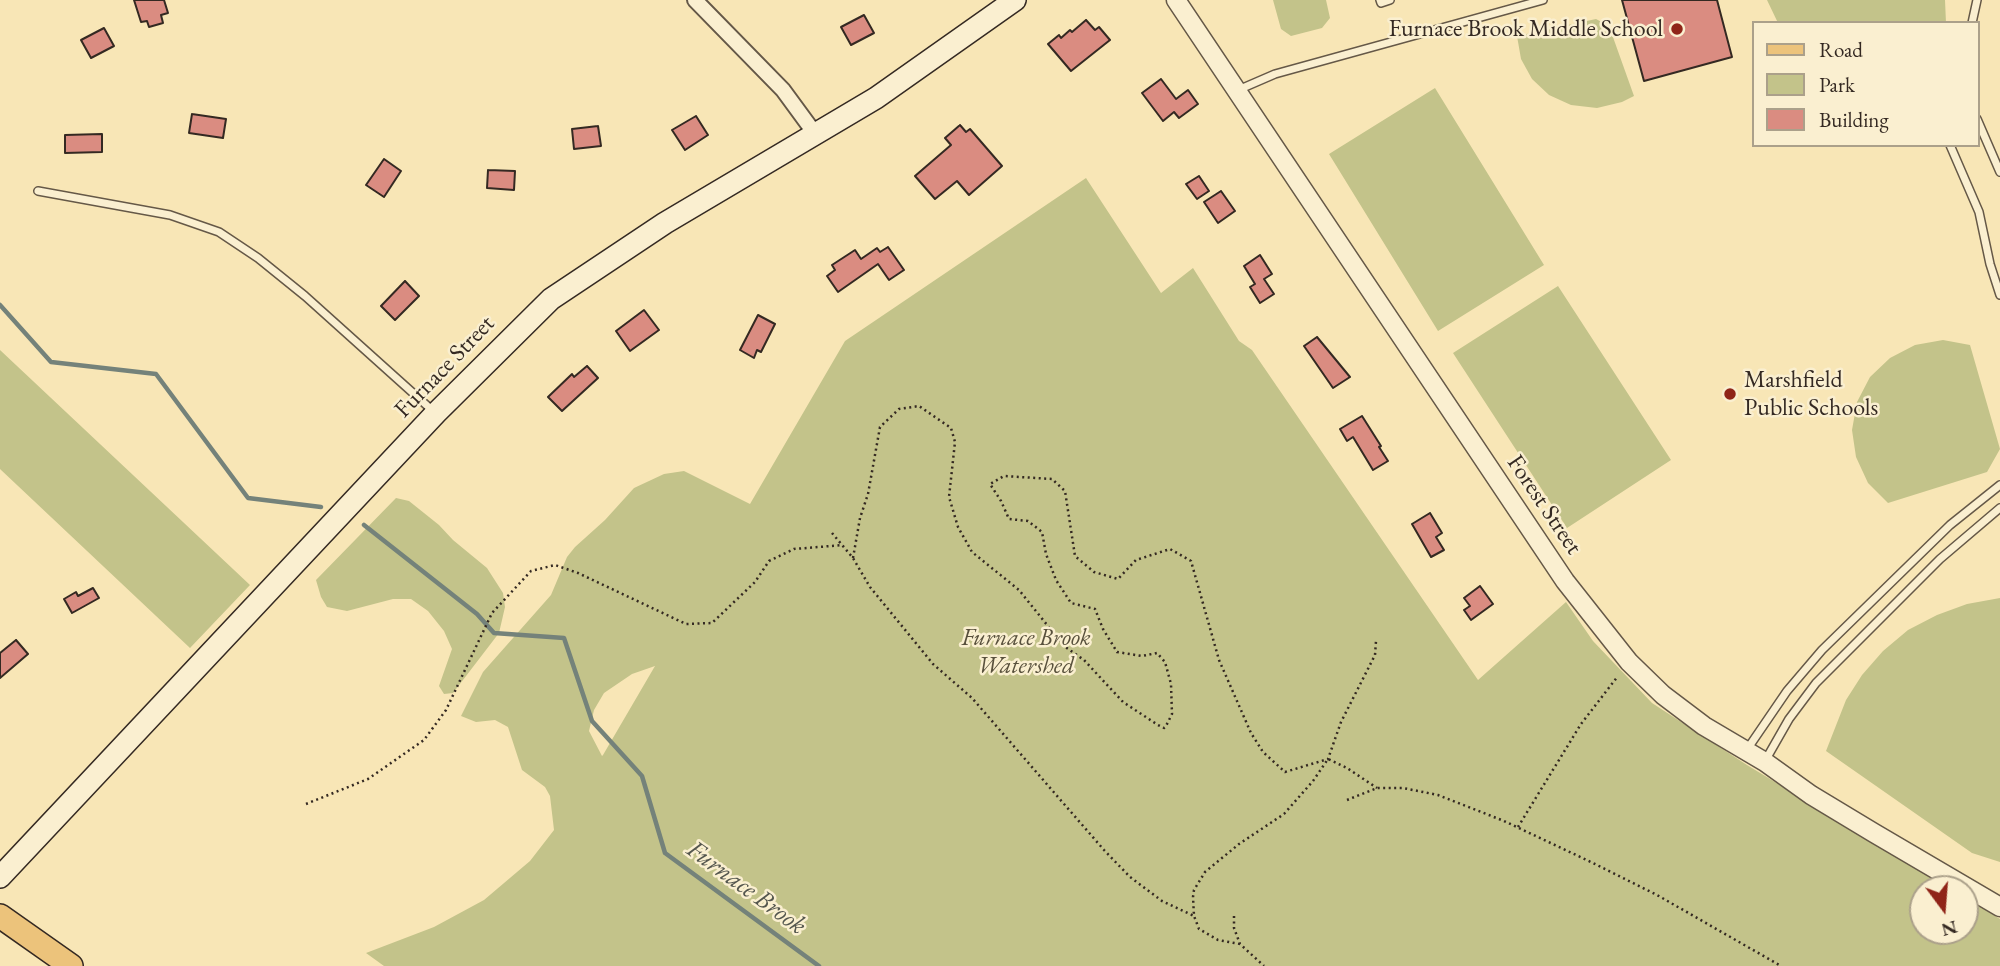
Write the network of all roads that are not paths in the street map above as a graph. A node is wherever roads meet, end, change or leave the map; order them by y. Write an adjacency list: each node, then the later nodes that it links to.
1 (695, 0): 12 (street)
2 (1015, 0): 12 (main road, Furnace Street)
3 (1176, 0): 10 (street, Forest Street)
4 (1380, 0): 5 (lane)
5 (1390, 0)
6 (1543, 0): 8 (lane)
7 (1977, 0): 9 (lane)
8 (1522, 3): 10 (lane)
9 (1972, 21)
10 (1237, 90): 20 (street, Forest Street)
11 (1979, 124): 14 (lane)
12 (816, 135): 17 (main road, Furnace Street)
13 (1951, 147): 16 (lane)
14 (2000, 172)
15 (38, 191): 17 (lane)
16 (2000, 296)
17 (436, 413): 22 (main road, Furnace Street)
18 (2000, 485): 20 (lane)
19 (2000, 508): 21 (lane)
20 (1746, 751): 21 (street, Forest Street)
21 (1765, 762): 23 (street, Forest Street)
22 (0, 877)
23 (2000, 906)
24 (0, 916): 25 (main road)
25 (71, 966)

